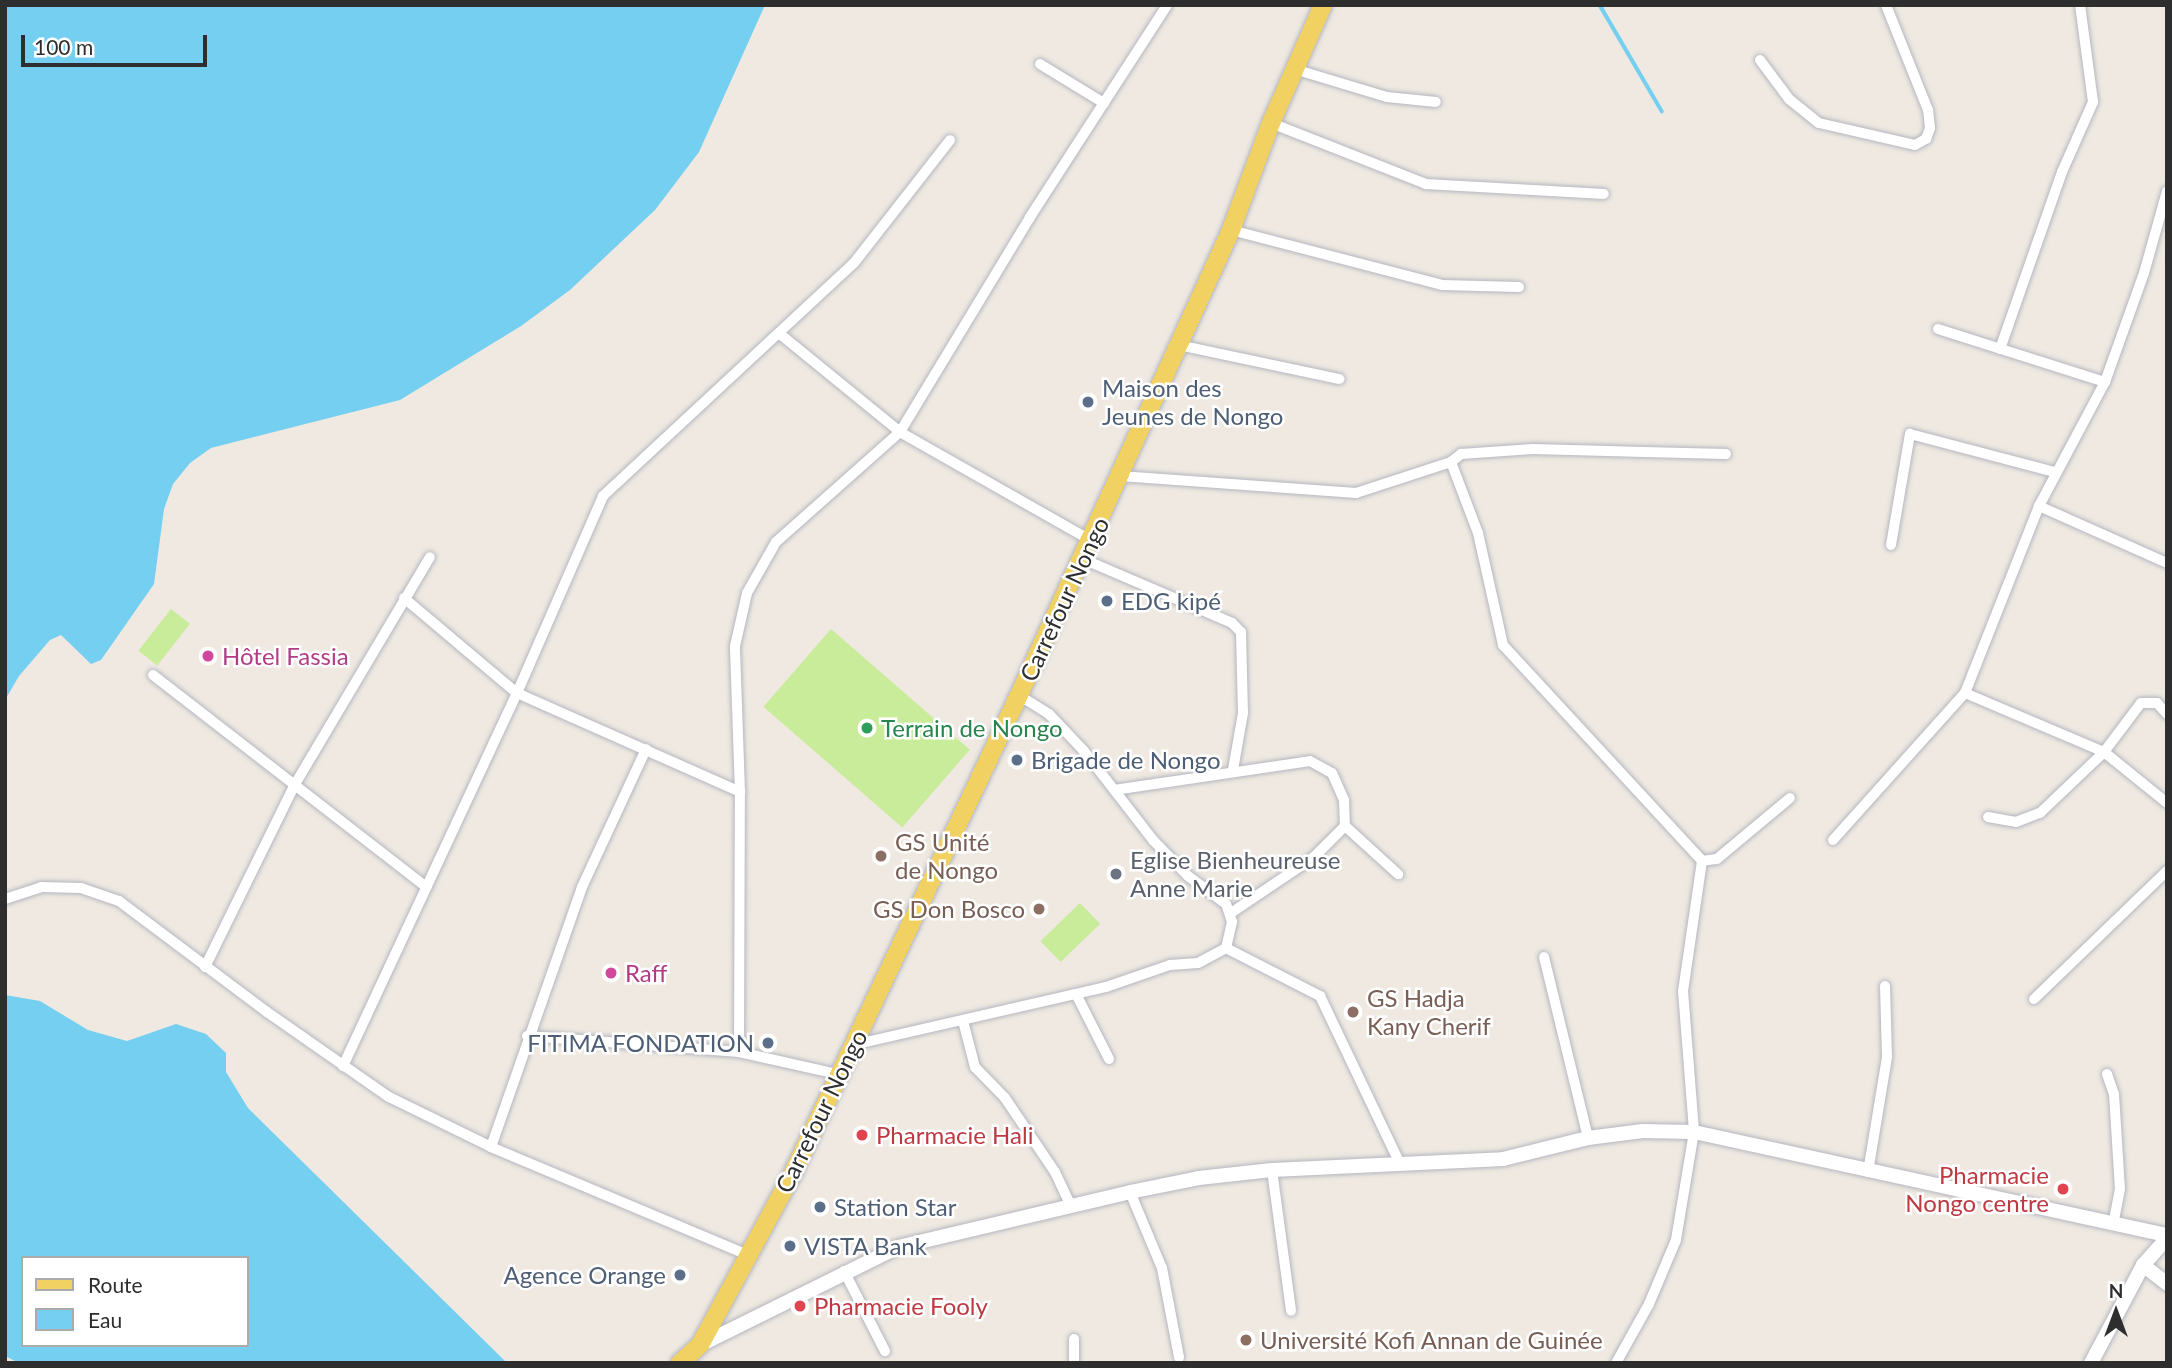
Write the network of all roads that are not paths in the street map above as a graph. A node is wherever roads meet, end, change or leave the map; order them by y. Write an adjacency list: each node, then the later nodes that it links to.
1 (1167, 5): 9 (street)
2 (1323, 5): 7 (main road, Carrefour Nongo)
3 (1886, 5): 5 (street)
4 (2080, 5): 19 (street)
5 (1760, 60)
6 (1040, 64): 9 (street)
7 (1294, 69): 8 (street); 10 (main road, Carrefour Nongo)
8 (1436, 102)
9 (1104, 103): 22 (street)
10 (1271, 123): 13 (street); 14 (main road, Carrefour Nongo)
11 (950, 140): 17 (street)
12 (2167, 191): 21 (street)
13 (1604, 194)
14 (1231, 230): 15 (street); 18 (main road, Carrefour Nongo)
15 (1519, 287)
16 (1938, 329): 19 (street)
17 (780, 334): 22 (street); 35 (street)
18 (1178, 345): 20 (street); 26 (main road, Carrefour Nongo)
19 (2000, 349): 21 (street)
20 (1339, 379)
21 (2105, 382): 25 (street)
22 (900, 432): 28 (street); 44 (street)
23 (1726, 454): 24 (street)
24 (1451, 462): 26 (street); 50 (street)
25 (2055, 472): 27 (street); 29 (street)
26 (1120, 476): 28 (main road, Carrefour Nongo)
27 (2039, 506): 32 (street); 36 (street)
28 (1092, 541): 31 (main road, Carrefour Nongo)
29 (1891, 545)
30 (430, 556): 33 (street)
31 (1083, 559): 37 (main road, Carrefour Nongo); 41 (street)
32 (2167, 563)
33 (404, 598): 35 (street); 42 (street)
34 (153, 675): 42 (street)
35 (517, 693): 39 (street); 53 (street)
36 (1965, 693): 40 (street); 49 (street)
37 (1019, 695): 43 (street); 64 (main road, Carrefour Nongo)
38 (2167, 713): 40 (street)
39 (646, 749): 44 (street); 63 (street)
40 (2105, 752): 46 (street); 47 (street)
41 (1233, 771): 43 (street); 48 (street)
42 (293, 786): 53 (street); 58 (street)
43 (1114, 790): 55 (street)
44 (740, 792): 65 (street)
45 (1790, 798): 50 (street)
46 (2167, 803)
47 (1988, 817)
48 (1345, 826): 52 (street); 55 (street)
49 (1833, 840)
50 (1702, 861): 70 (street)
51 (2167, 872): 61 (street)
52 (1398, 874)
53 (426, 887): 67 (street)
54 (5, 898): 58 (street)
55 (1231, 913): 56 (street)
56 (1226, 948): 60 (street); 73 (street)
57 (1544, 957): 71 (street)
58 (205, 967): 67 (street)
59 (1885, 986): 75 (street)
60 (1076, 994): 62 (street); 66 (street)
61 (2034, 999)
62 (963, 1021): 64 (street); 77 (street)
63 (527, 1036): 65 (street); 72 (street)
64 (853, 1045): 68 (main road, Carrefour Nongo)
65 (739, 1052): 68 (street)
66 (1109, 1059)
67 (343, 1066): 72 (street)
68 (837, 1074): 80 (main road, Carrefour Nongo)
69 (2107, 1074): 78 (street)
70 (1694, 1132): 71 (street); 75 (street); 91 (street)
71 (1588, 1138): 73 (street)
72 (491, 1147): 80 (street)
73 (1400, 1164): 74 (street)
74 (1272, 1170): 76 (street); 84 (street)
75 (1868, 1172): 78 (street)
76 (1130, 1192): 77 (street); 88 (street)
77 (1071, 1207): 82 (street)
78 (2115, 1221): 79 (street)
79 (2167, 1236): 81 (street)
80 (750, 1256): 86 (main road, Carrefour Nongo)
81 (2143, 1265): 83 (street); 92 (street)
82 (844, 1271): 86 (street); 87 (street)
83 (2167, 1284)
84 (1291, 1311)
85 (1074, 1339): 90 (street)
86 (700, 1345): 89 (main road, Carrefour Nongo)
87 (885, 1351)
88 (1180, 1357)
89 (680, 1363)
90 (1074, 1363)
91 (1616, 1363)
92 (2091, 1363)

